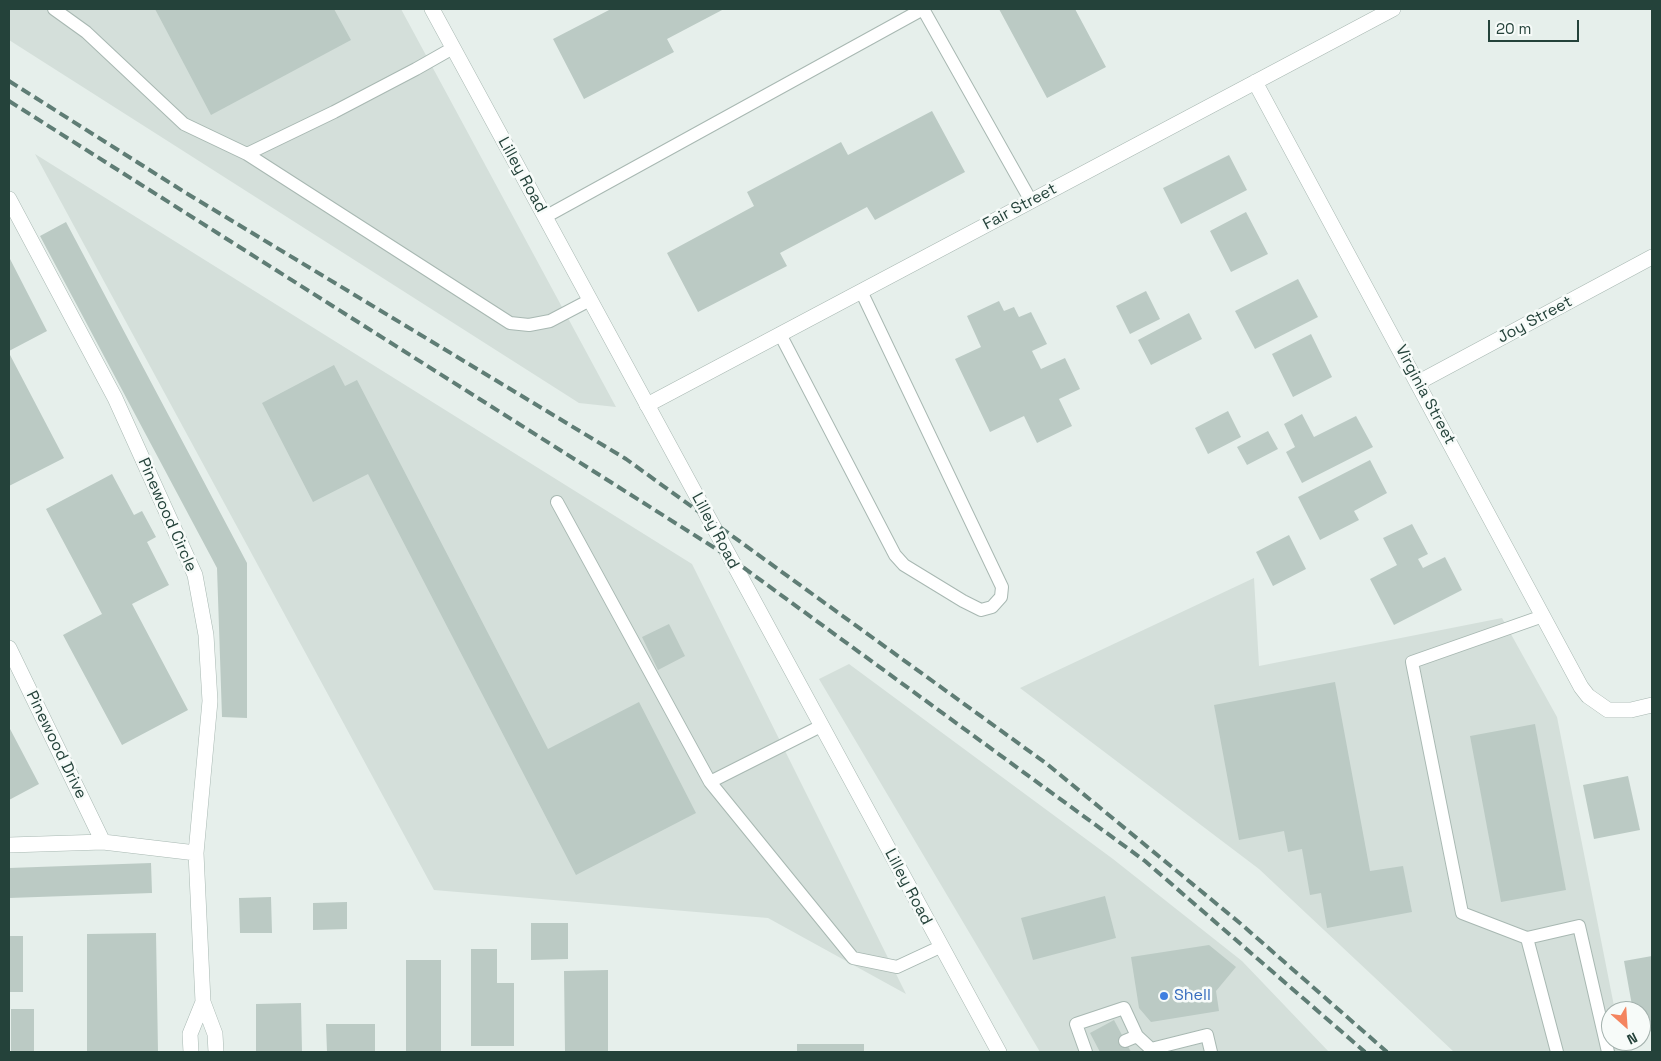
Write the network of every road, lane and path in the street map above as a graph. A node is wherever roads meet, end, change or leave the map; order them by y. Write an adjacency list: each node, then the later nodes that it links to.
1 (54, 9): 7 (lane)
2 (432, 9): 5 (street, Lilley Road)
3 (923, 9): 9 (lane); 10 (lane)
4 (1393, 9): 6 (street, Fair Street)
5 (453, 48): 7 (lane); 10 (street, Lilley Road)
6 (1256, 82): 9 (street, Fair Street); 15 (street, Virginia Street)
7 (247, 154): 13 (lane)
8 (9, 199): 25 (street, Pinewood Circle)
9 (1031, 201): 12 (street, Fair Street)
10 (545, 217): 13 (street, Lilley Road)
11 (1652, 257): 15 (street, Joy Street)
12 (861, 291): 14 (street, Fair Street); 14 (lane)
13 (590, 300): 16 (street, Lilley Road)
14 (780, 334): 16 (street, Fair Street)
15 (1418, 382): 18 (street, Virginia Street)
16 (647, 405): 21 (street, Lilley Road)
17 (557, 502): 22 (lane)
18 (1543, 616): 20 (street, Virginia Street); 26 (lane)
19 (9, 648): 23 (street, Pinewood Drive)
20 (1652, 705)
21 (821, 726): 22 (lane); 27 (street, Lilley Road)
22 (710, 782): 27 (lane)
23 (103, 842): 24 (street); 25 (street)
24 (9, 845)
25 (196, 853): 28 (street)
26 (1527, 938): 36 (lane); 37 (lane)
27 (940, 947): 33 (street, Lilley Road)
28 (203, 1002): 31 (street); 32 (street)
29 (1174, 1048): 30 (lane); 35 (lane)
30 (1149, 1051): 34 (lane)
31 (191, 1052)
32 (216, 1052)
33 (999, 1052)
34 (1086, 1052)
35 (1211, 1052)
36 (1557, 1052)
37 (1608, 1052)

